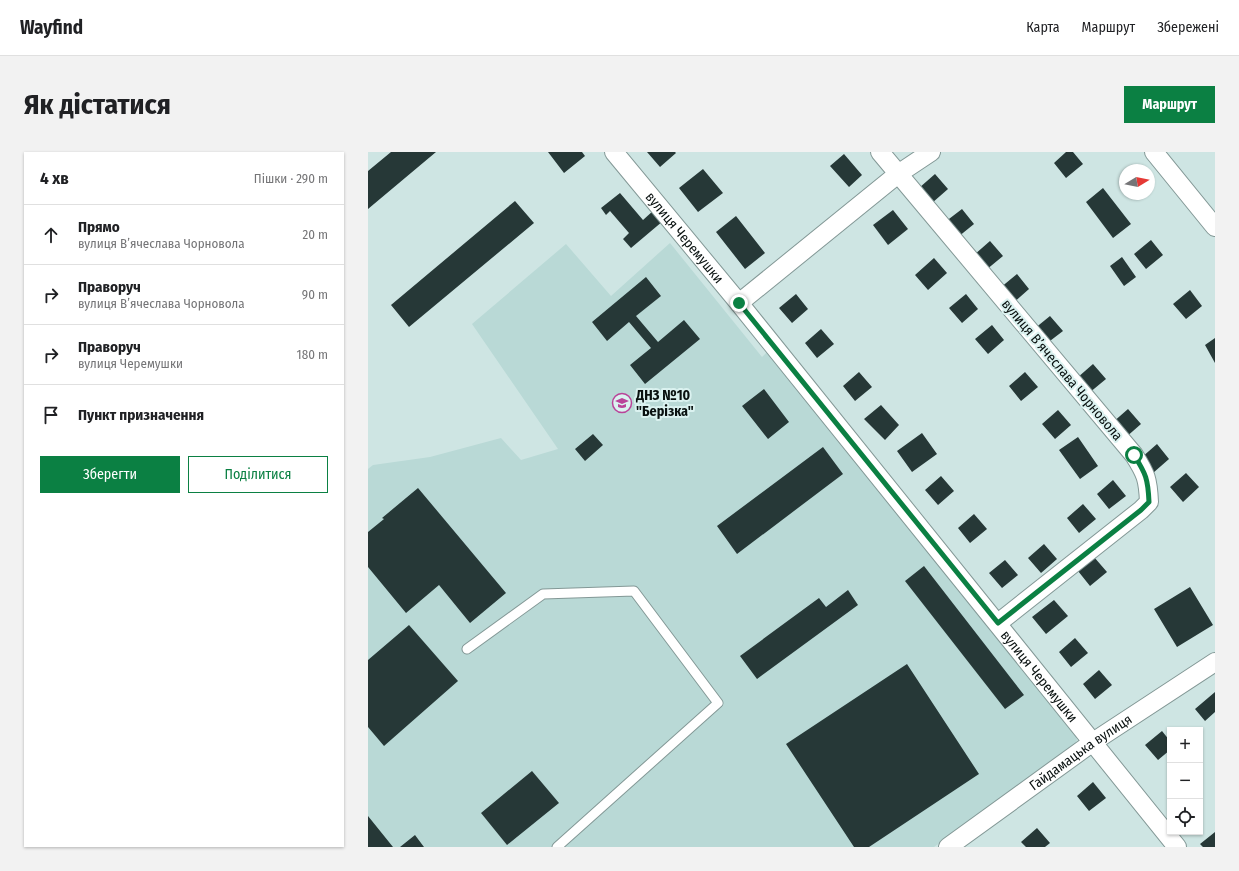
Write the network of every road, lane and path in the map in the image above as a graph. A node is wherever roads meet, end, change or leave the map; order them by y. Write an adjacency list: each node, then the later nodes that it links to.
1 (614, 152): 7 (street, вулиця Черемушки)
2 (880, 152): 5 (street, вулиця Вʼячеслава Чорновола)
3 (931, 152): 5 (street)
4 (1154, 152): 6 (street)
5 (898, 174): 7 (street); 8 (street, вулиця Вʼячеслава Чорновола)
6 (1215, 227)
7 (739, 303): 8 (street, вулиця Черемушки)
8 (998, 623): 11 (street, вулиця Черемушки)
9 (467, 649): 12 (lane)
10 (1215, 662): 11 (street, Гайдамацька вулиця)
11 (1093, 742): 13 (street, Гайдамацька вулиця); 14 (street, вулиця Черемушки)
12 (557, 847)
13 (948, 847)
14 (1177, 847)

